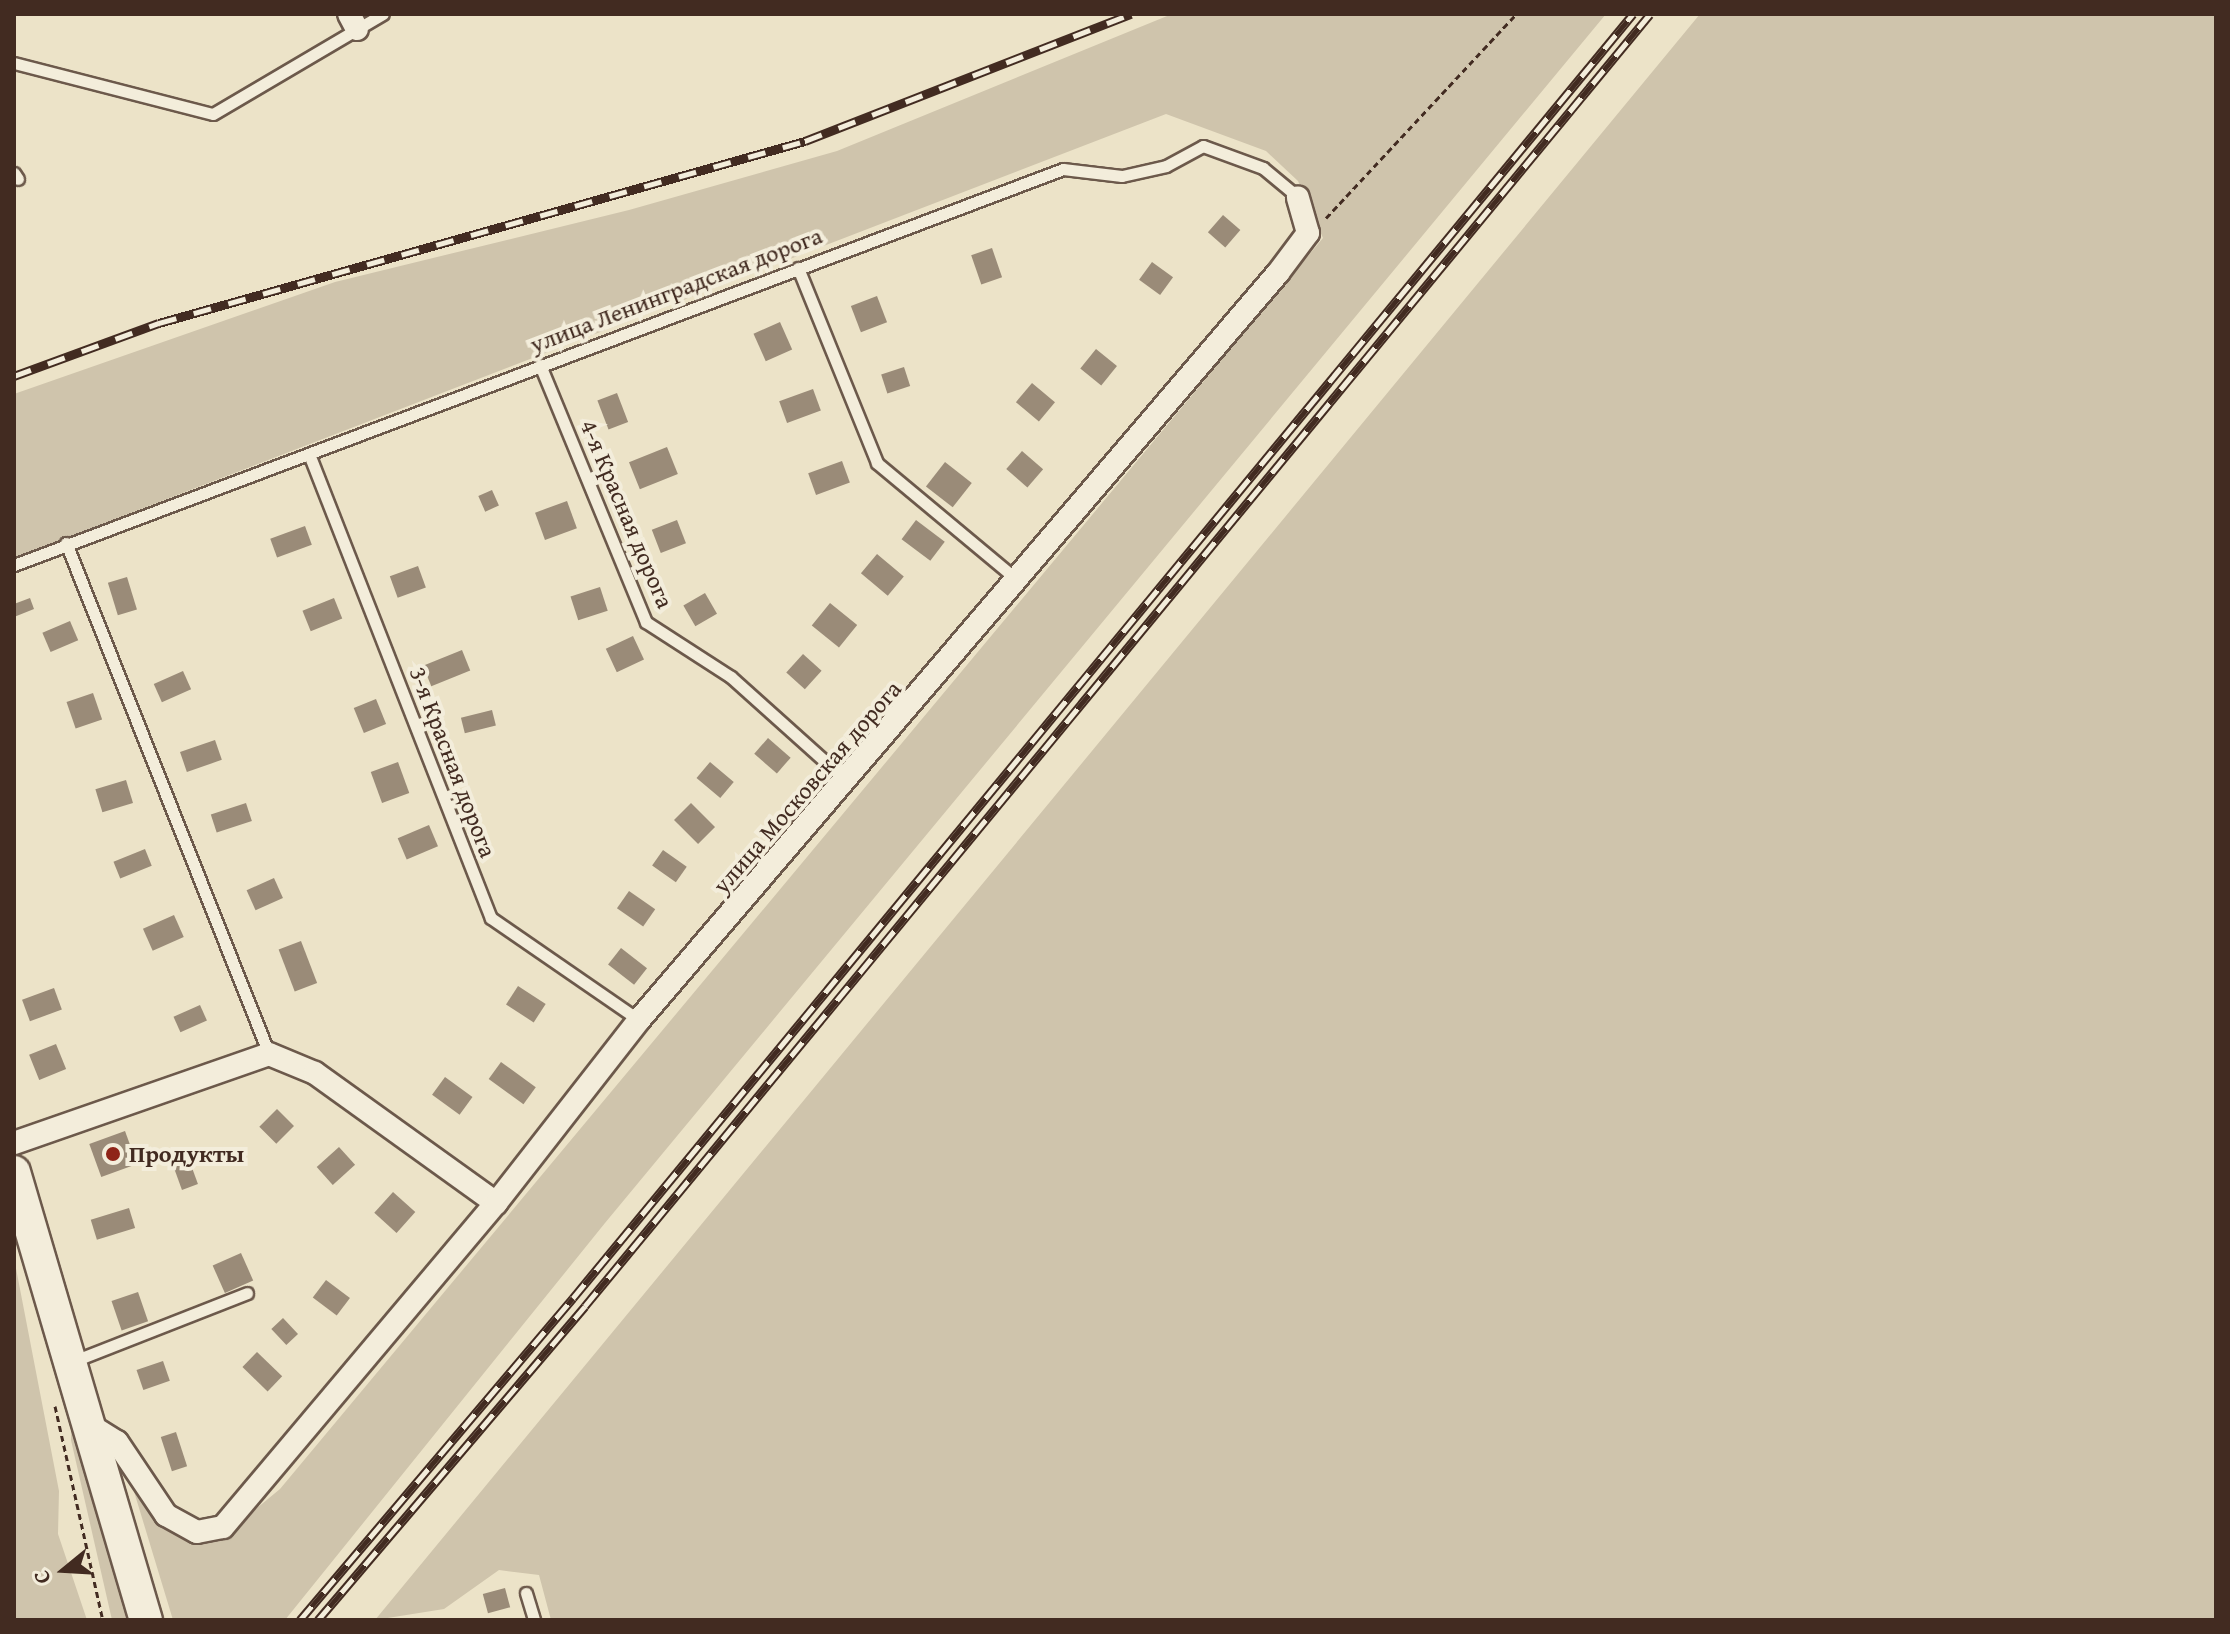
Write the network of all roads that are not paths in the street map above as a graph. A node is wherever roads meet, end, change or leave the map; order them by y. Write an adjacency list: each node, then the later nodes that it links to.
1 (383, 14): 2 (lane)
2 (353, 21): 3 (lane)
3 (14, 63)
4 (1298, 197): 5 (lane, улица Ленинградская дорога); 10 (street, улица Московская дорога)
5 (798, 268): 6 (lane, улица Ленинградская дорога); 10 (lane)
6 (540, 365): 7 (lane, улица Ленинградская дорога); 11 (lane, 4-я Красная дорога)
7 (309, 454): 8 (lane, улица Ленинградская дорога); 12 (lane, 3-я Красная дорога)
8 (66, 543): 9 (lane, улица Ленинградская дорога); 13 (lane)
9 (14, 565)
10 (1016, 579): 11 (street, улица Московская дорога)
11 (847, 781): 12 (street, улица Московская дорога)
12 (639, 1020): 16 (street, улица Московская дорога)
13 (269, 1054): 14 (street); 16 (street)
14 (14, 1143)
15 (14, 1172): 18 (main road)
16 (496, 1203): 19 (street, улица Московская дорога)
17 (247, 1293): 18 (lane)
18 (70, 1362): 19 (main road)
19 (88, 1424): 21 (main road)
20 (526, 1593): 22 (lane)
21 (146, 1620)
22 (534, 1620)

